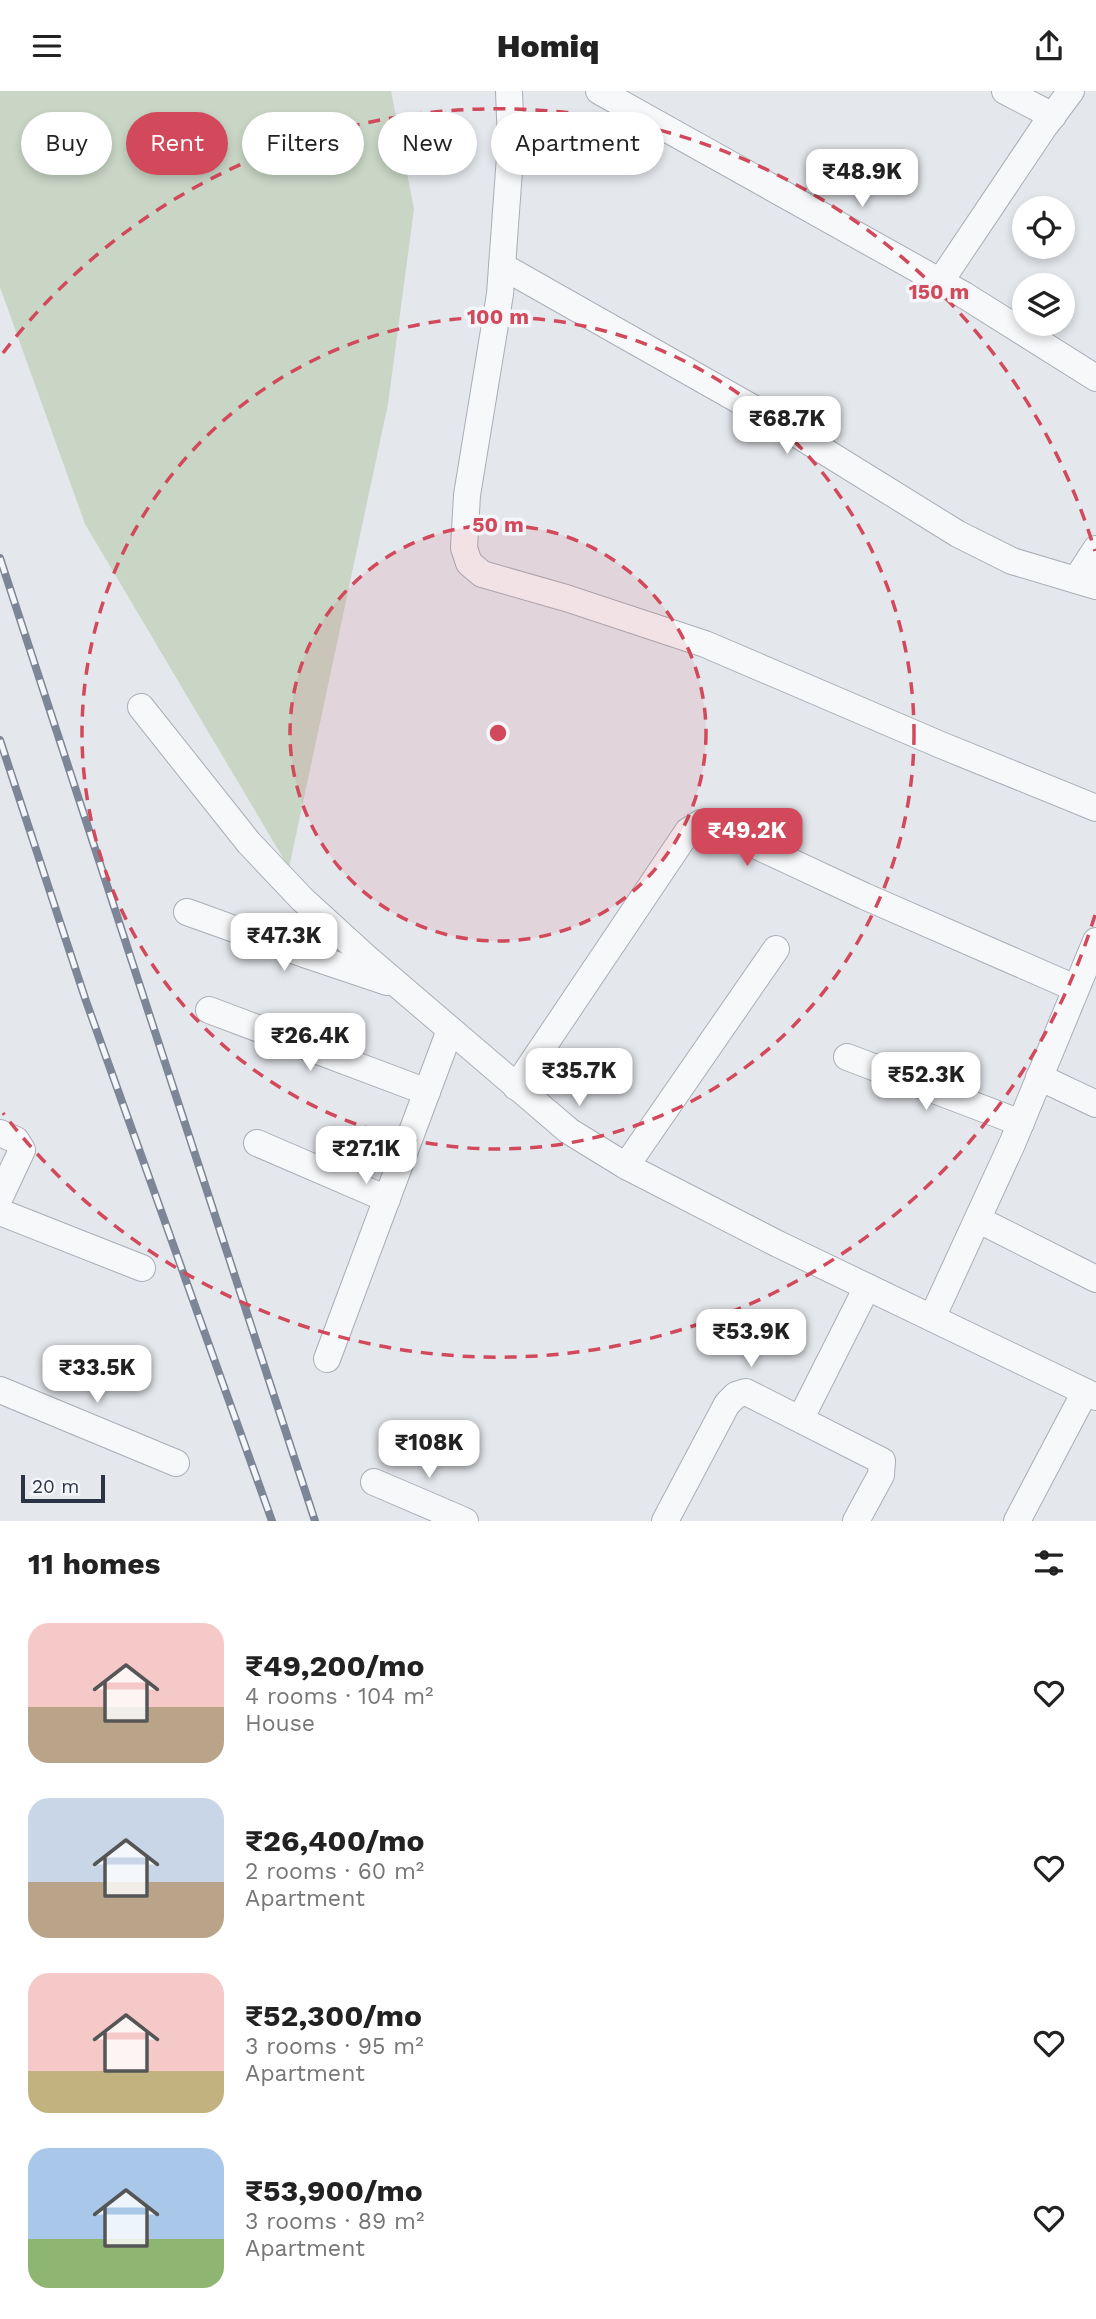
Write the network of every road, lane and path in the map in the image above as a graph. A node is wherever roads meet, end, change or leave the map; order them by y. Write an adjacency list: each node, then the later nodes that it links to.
1 (509, 91): 6 (street)
2 (599, 91): 7 (street)
3 (1005, 91): 5 (street)
4 (1071, 91): 5 (street)
5 (1053, 115): 7 (street)
6 (502, 266): 10 (street); 12 (street)
7 (940, 282): 8 (street)
8 (1096, 379)
9 (1096, 549): 10 (street)
10 (1086, 583)
11 (141, 707): 16 (street)
12 (1096, 807)
13 (187, 912): 16 (street)
14 (1096, 940): 17 (street)
15 (776, 949): 28 (street)
16 (398, 985): 19 (street)
17 (1075, 988): 21 (street); 22 (street)
18 (209, 1010): 23 (street)
19 (450, 1030): 22 (street); 23 (street)
20 (847, 1057): 25 (street)
21 (1039, 1077): 24 (street); 25 (street)
22 (516, 1087): 28 (street)
23 (427, 1092): 30 (street)
24 (1096, 1104)
25 (1021, 1123): 32 (street)
26 (0, 1133): 29 (street)
27 (257, 1143): 30 (street)
28 (626, 1166): 35 (street)
29 (0, 1196)
30 (387, 1199): 37 (street)
31 (0, 1212): 33 (street)
32 (979, 1220): 34 (street); 36 (street)
33 (142, 1268)
34 (1096, 1279)
35 (867, 1287): 36 (street); 40 (street)
36 (932, 1318): 39 (street)
37 (327, 1359)
38 (0, 1390): 41 (street)
39 (1091, 1395): 46 (street)
40 (801, 1418): 44 (street); 45 (street)
41 (176, 1463)
42 (374, 1482): 43 (street)
43 (465, 1521)
44 (665, 1521)
45 (856, 1521)
46 (1017, 1521)

